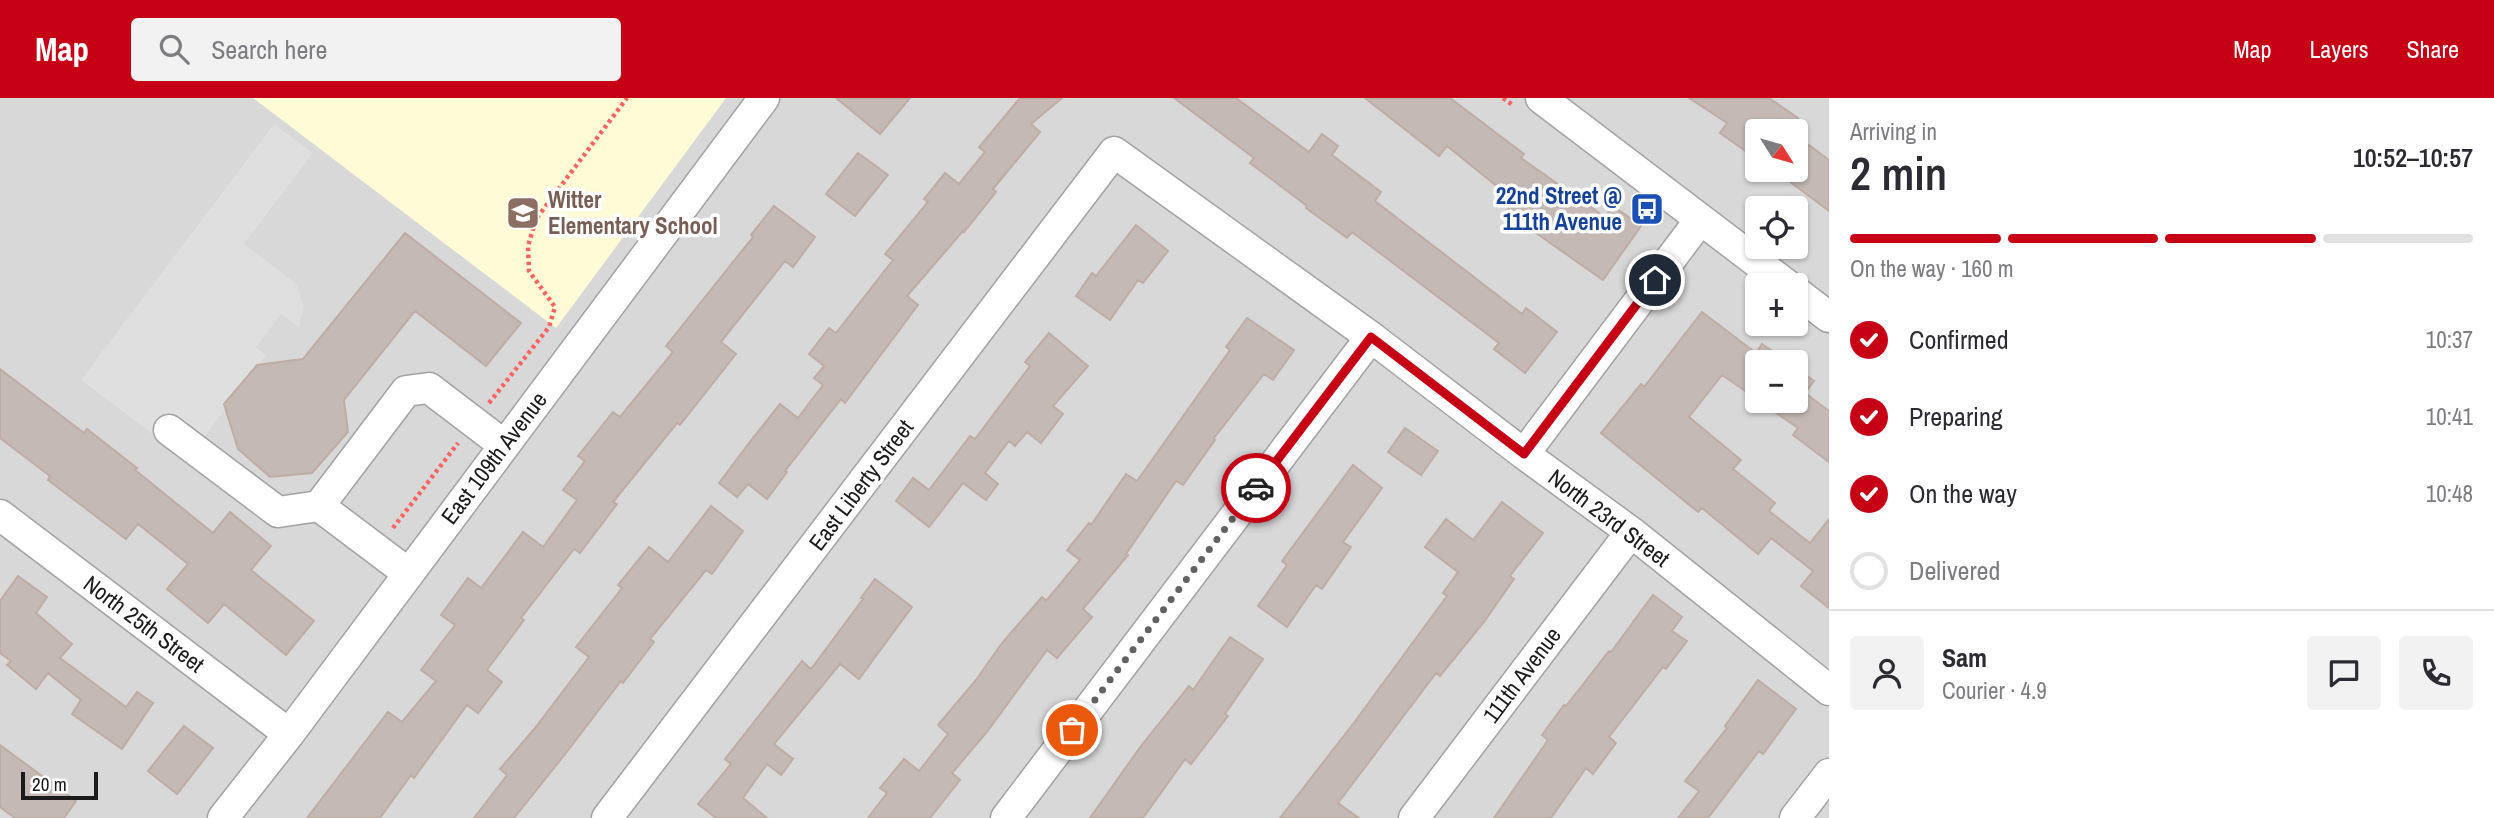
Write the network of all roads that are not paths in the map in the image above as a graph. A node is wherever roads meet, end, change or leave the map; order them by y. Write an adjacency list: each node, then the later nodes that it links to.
1 (764, 98): 10 (street, East 109th Avenue)
2 (1541, 98): 4 (street)
3 (1114, 152): 8 (street, North 23rd Street); 20 (street, East Liberty Street)
4 (1700, 220): 5 (street); 11 (street)
5 (1771, 273)
6 (1808, 301): 7 (street)
7 (1829, 317)
8 (1371, 337): 11 (street, North 23rd Street); 21 (street)
9 (169, 430): 12 (street)
10 (504, 445): 12 (street); 15 (street, East 109th Avenue)
11 (1524, 454): 14 (street, North 23rd Street)
12 (319, 506): 15 (street)
13 (0, 515): 17 (street, North 25th Street)
14 (1631, 532): 16 (street, North 23rd Street); 22 (street, 111th Avenue)
15 (408, 573): 17 (street, East 109th Avenue)
16 (1829, 690)
17 (289, 734): 19 (street, East 109th Avenue)
18 (1829, 774): 23 (street)
19 (223, 818)
20 (607, 818)
21 (1006, 818)
22 (1414, 818)
23 (1795, 818)

